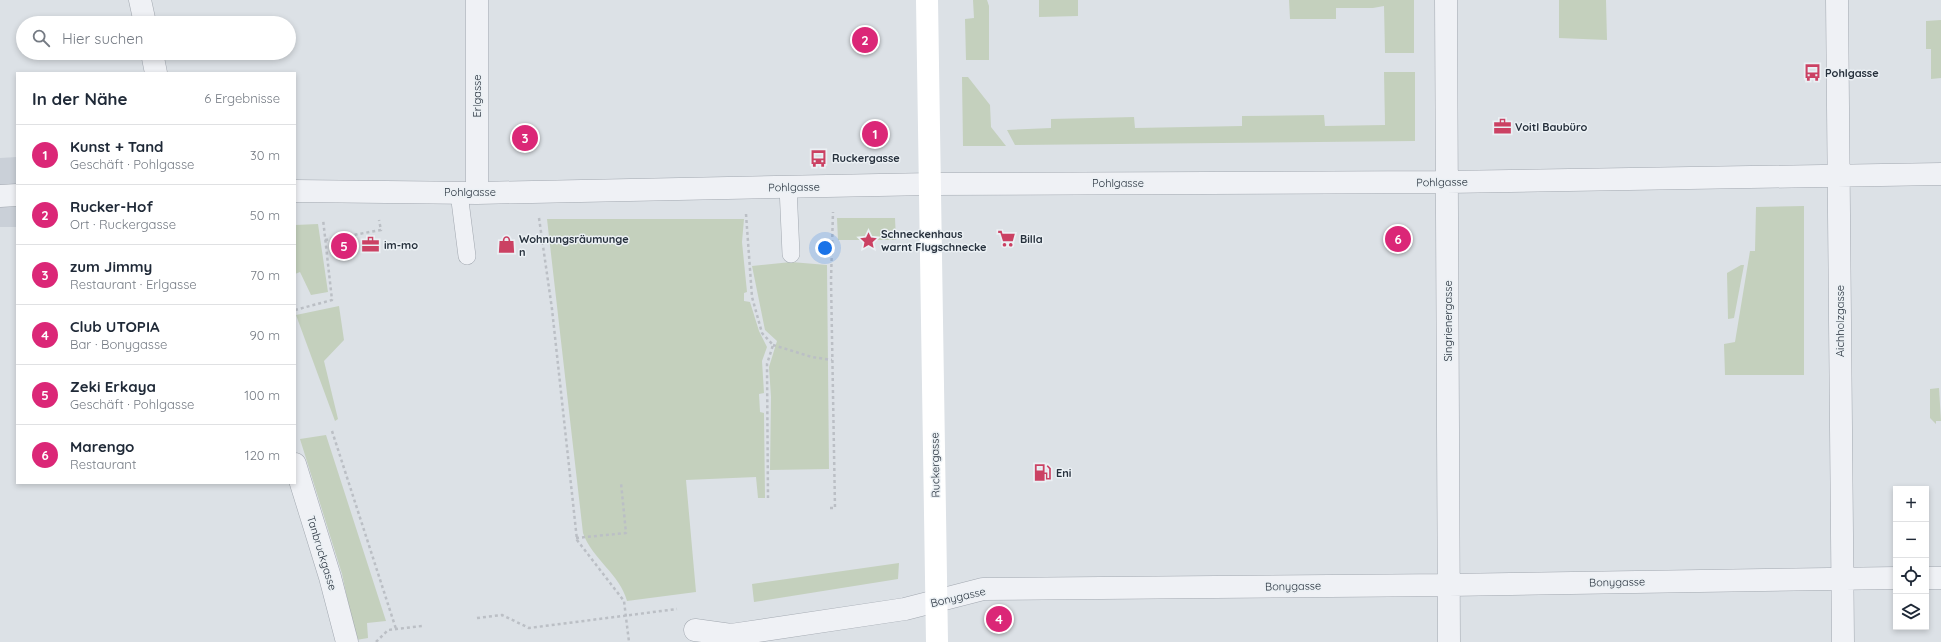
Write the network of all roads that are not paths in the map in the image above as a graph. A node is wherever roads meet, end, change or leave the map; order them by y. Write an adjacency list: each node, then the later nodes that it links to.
1 (140, 0): 6 (street)
2 (477, 0): 15 (street, Erlgasse)
3 (928, 0): 12 (main road, Ruckergasse)
4 (1446, 0): 11 (street, Singrienergasse)
5 (1837, 0): 10 (street, Aichholzgasse)
6 (143, 16)
7 (153, 60): 8 (street)
8 (156, 72)
9 (1941, 174): 10 (street, Pohlgasse)
10 (1839, 175): 11 (street, Pohlgasse); 21 (street, Aichholzgasse)
11 (1448, 182): 12 (street, Pohlgasse); 25 (street, Singrienergasse)
12 (931, 184): 13 (street, Pohlgasse); 26 (main road, Ruckergasse)
13 (788, 186): 15 (street, Pohlgasse); 18 (lane)
14 (296, 191): 15 (street, Pohlgasse)
15 (468, 193): 19 (lane)
16 (16, 195): 17 (street)
17 (0, 196)
18 (791, 254)
19 (467, 256)
20 (296, 467): 28 (street, Tanbruckgasse)
21 (1841, 578): 22 (street, Bonygasse); 25 (street, Bonygasse); 31 (street, Aichholzgasse)
22 (1893, 578)
23 (1929, 578): 24 (street)
24 (1941, 578)
25 (1449, 585): 26 (street, Bonygasse); 30 (street, Singrienergasse)
26 (936, 601): 27 (street, Bonygasse); 29 (main road, Ruckergasse)
27 (695, 630)
28 (347, 642)
29 (937, 642)
30 (1449, 642)
31 (1843, 642)

